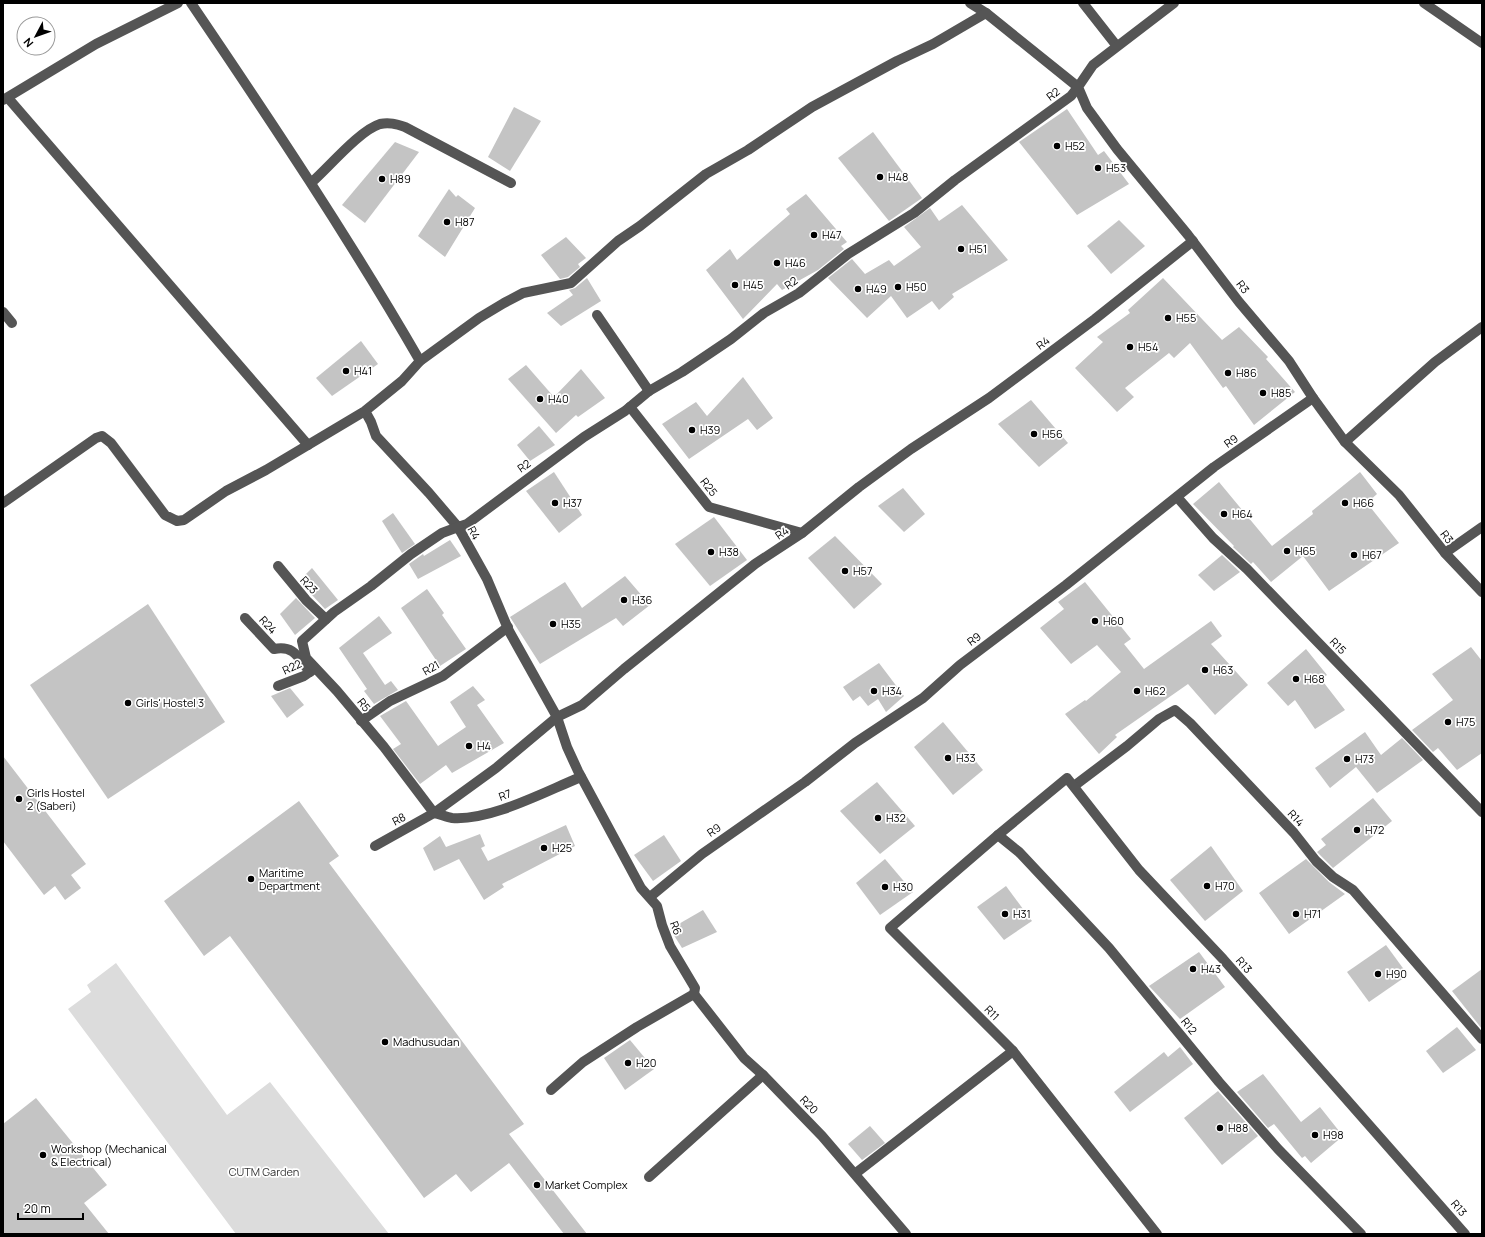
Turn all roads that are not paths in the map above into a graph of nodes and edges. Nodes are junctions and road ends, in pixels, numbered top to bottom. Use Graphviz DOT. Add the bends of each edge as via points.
graph roads {
  1 [pos="178,3"];
  2 [pos="192,3"];
  3 [pos="970,3"];
  4 [pos="1084,3"];
  5 [pos="1174,3"];
  6 [pos="1424,3"];
  7 [pos="986,13"];
  8 [pos="1482,43"];
  9 [pos="1116,46"];
  10 [pos="1078,87"];
  11 [pos="5,99"];
  12 [pos="312,182"];
  13 [pos="510,183"];
  14 [pos="1193,242"];
  15 [pos="3,312"];
  16 [pos="596,315"];
  17 [pos="12,323"];
  18 [pos="1482,327"];
  19 [pos="420,361"];
  20 [pos="649,390"];
  21 [pos="1312,398"];
  22 [pos="630,407"];
  23 [pos="365,411"];
  24 [pos="1345,442"];
  25 [pos="308,445"];
  26 [pos="1177,498"];
  27 [pos="3,503"];
  28 [pos="458,527"];
  29 [pos="1482,528"];
  30 [pos="802,533"];
  31 [pos="1445,554"];
  32 [pos="278,566"];
  33 [pos="1482,592"];
  34 [pos="245,618"];
  35 [pos="326,619"];
  36 [pos="508,627"];
  37 [pos="302,641"];
  38 [pos="291,649"];
  39 [pos="313,670"];
  40 [pos="278,686"];
  41 [pos="557,717"];
  42 [pos="361,721"];
  43 [pos="581,777"];
  44 [pos="1074,786"];
  45 [pos="1482,812"];
  46 [pos="434,813"];
  47 [pos="998,835"];
  48 [pos="375,846"];
  49 [pos="650,897"];
  50 [pos="694,994"];
  51 [pos="1482,1039"];
  52 [pos="1012,1050"];
  53 [pos="763,1074"];
  54 [pos="551,1090"];
  55 [pos="856,1173"];
  56 [pos="649,1177"];
  57 [pos="906,1234"];
  58 [pos="1157,1234"];
  59 [pos="1361,1234"];
  60 [pos="1465,1234"];
  1 -- 11 [label="street" via="96,44"];
  2 -- 12 [label="street"];
  3 -- 7 [label="street, R2"];
  4 -- 9 [label="street"];
  5 -- 9 [label="street"];
  6 -- 8 [label="street"];
  7 -- 10 [label="street, R2"];
  7 -- 19 [label="street" via="933,44 812,107 748,150 706,174 618,241 571,283 523,293 479,318"];
  9 -- 10 [label="street" via="1093,65"];
  10 -- 14 [label="street, R3" via="1087,108 1117,149"];
  10 -- 20 [label="street, R2" via="1071,96 914,213 848,254 799,293 764,313 682,372"];
  11 -- 25 [label="street"];
  12 -- 13 [label="street" via="367,130 381,124 393,123"];
  12 -- 19 [label="street"];
  14 -- 21 [label="street, R3" via="1289,361"];
  14 -- 30 [label="street, R4" via="1095,319 974,408 910,449"];
  15 -- 17 [label="street"];
  16 -- 20 [label="street"];
  18 -- 24 [label="street" via="1435,362"];
  19 -- 23 [label="street" via="402,381"];
  20 -- 22 [label="street, R2"];
  21 -- 24 [label="street, R3"];
  21 -- 26 [label="street, R9" via="1214,468"];
  22 -- 28 [label="street, R2" via="584,437 467,524"];
  22 -- 30 [label="street, R25" via="709,507"];
  23 -- 25 [label="street"];
  23 -- 28 [label="street" via="376,436"];
  24 -- 31 [label="street, R3" via="1399,495"];
  25 -- 27 [label="street" via="226,491 184,520 178,521 165,515 111,443 102,436"];
  26 -- 45 [label="street, R15" via="1213,538 1247,569"];
  26 -- 49 [label="street, R9" via="960,665 923,698 855,743 805,782 702,854"];
  28 -- 35 [label="street" via="442,533 411,554"];
  28 -- 36 [label="street, R4" via="487,579"];
  29 -- 31 [label="street"];
  30 -- 41 [label="street, R4" via="755,564 582,705"];
  31 -- 33 [label="street, R3"];
  32 -- 35 [label="street, R23" via="306,600"];
  34 -- 38 [label="street, R24" via="274,649"];
  35 -- 37 [label="street"];
  36 -- 41 [label="street, R4"];
  36 -- 42 [label="street, R21" via="443,676 390,701"];
  37 -- 38 [label="street"];
  37 -- 39 [label="street, R5" via="306,658"];
  38 -- 39 [label="street"];
  39 -- 40 [label="street, R22"];
  39 -- 42 [label="street, R5"];
  41 -- 43 [label="street, R6" via="566,747"];
  41 -- 46 [label="street" via="496,768"];
  42 -- 46 [label="street, R5"];
  43 -- 46 [label="street, R7" via="538,796 489,813 452,818"];
  43 -- 49 [label="street, R6" via="641,888"];
  44 -- 47 [label="street" via="1067,778"];
  44 -- 51 [label="street, R14" via="1159,719 1175,710 1294,833 1316,861 1333,877 1353,890"];
  44 -- 60 [label="street, R13" via="1139,870 1223,959"];
  46 -- 48 [label="street, R8"];
  47 -- 52 [label="street, R11" via="890,928"];
  47 -- 59 [label="street, R12" via="1019,852 1109,948 1219,1082 1278,1149"];
  49 -- 50 [label="street, R6" via="657,906 670,946 695,988"];
  50 -- 53 [label="street, R20" via="744,1058"];
  50 -- 54 [label="street" via="649,1019 594,1055"];
  52 -- 55 [label="street"];
  52 -- 58 [label="street, R11"];
  53 -- 55 [label="street, R20"];
  53 -- 56 [label="street"];
  55 -- 57 [label="street, R20"];
}
